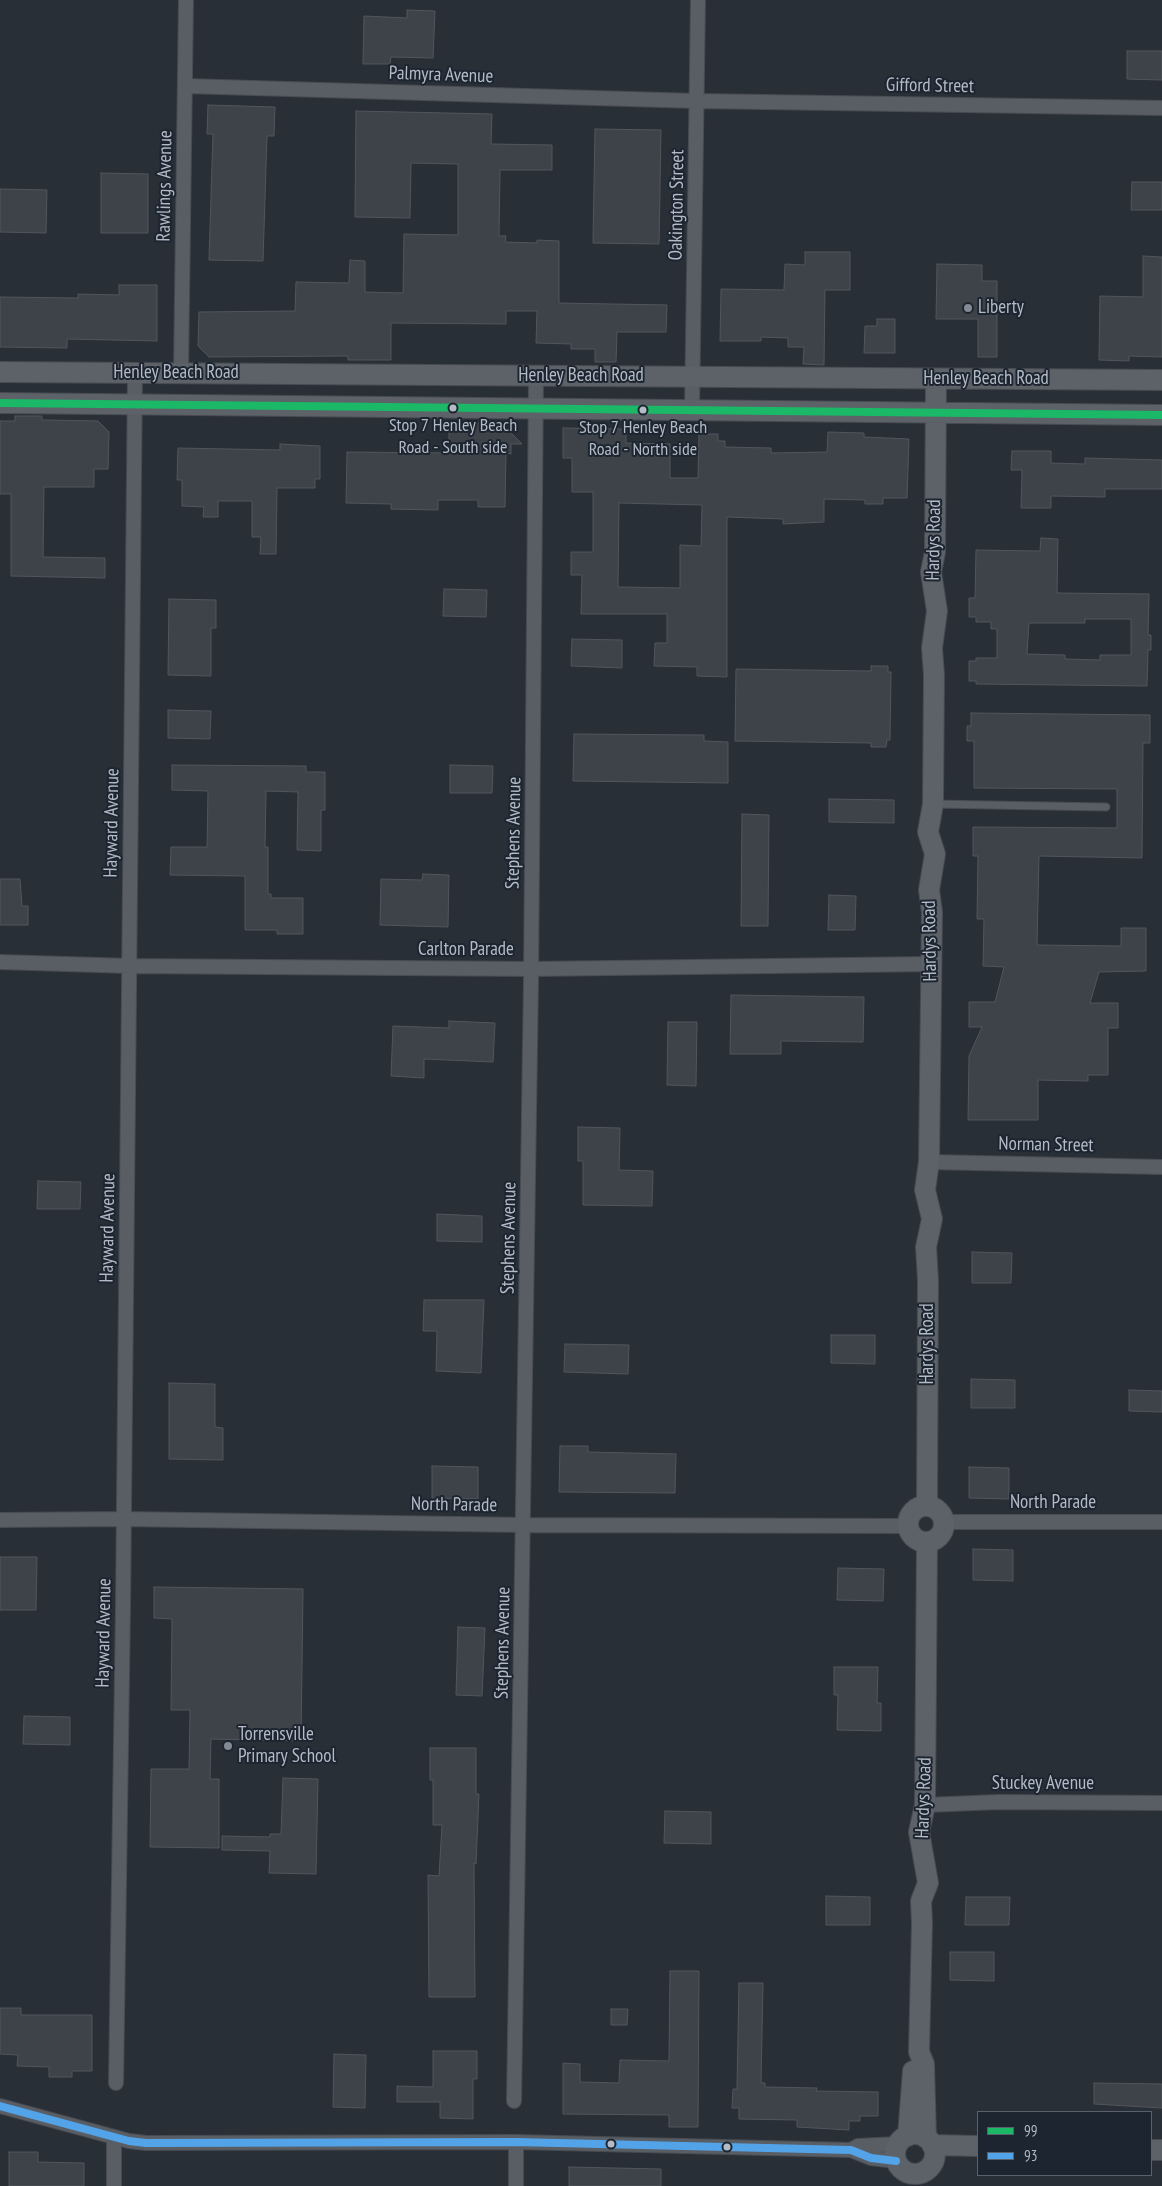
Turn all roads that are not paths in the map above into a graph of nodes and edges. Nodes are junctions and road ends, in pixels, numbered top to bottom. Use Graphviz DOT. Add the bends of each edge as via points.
graph roads {
  1 [pos="186,0"];
  2 [pos="698,0"];
  3 [pos="185,86"];
  4 [pos="697,101"];
  5 [pos="1162,108"];
  6 [pos="0,372"];
  7 [pos="135,373"];
  8 [pos="181,373"];
  9 [pos="536,376"];
  10 [pos="693,377"];
  11 [pos="936,379"];
  12 [pos="1162,380"];
  13 [pos="0,403"];
  14 [pos="135,404"];
  15 [pos="536,408"];
  16 [pos="692,410"];
  17 [pos="936,412"];
  18 [pos="1162,415"];
  19 [pos="933,804"];
  20 [pos="1106,807"];
  21 [pos="0,962"];
  22 [pos="931,964"];
  23 [pos="130,966"];
  24 [pos="531,969"];
  25 [pos="929,1162"];
  26 [pos="1162,1167"];
  27 [pos="926,1506"];
  28 [pos="124,1519"];
  29 [pos="0,1520"];
  30 [pos="944,1522"];
  31 [pos="1162,1522"];
  32 [pos="524,1525"];
  33 [pos="907,1526"];
  34 [pos="927,1543"];
  35 [pos="1162,1803"];
  36 [pos="925,1805"];
  37 [pos="116,2083"];
  38 [pos="514,2101"];
  39 [pos="0,2106"];
  40 [pos="114,2137"];
  41 [pos="516,2142"];
  42 [pos="977,2146"];
  43 [pos="977,2157"];
  44 [pos="914,2160"];
  45 [pos="114,2186"];
  46 [pos="516,2186"];
  1 -- 3 [label="street, Rawlings Avenue"];
  2 -- 4 [label="street, Oakington Street"];
  3 -- 4 [label="street, Palmyra Avenue"];
  3 -- 8 [label="street, Rawlings Avenue"];
  4 -- 5 [label="street, Gifford Street"];
  4 -- 10 [label="street, Oakington Street"];
  6 -- 7 [label="main road, Henley Beach Road"];
  7 -- 8 [label="main road, Henley Beach Road"];
  7 -- 14 [label="street, Hayward Avenue"];
  8 -- 9 [label="main road, Henley Beach Road"];
  9 -- 10 [label="main road, Henley Beach Road"];
  9 -- 15 [label="street, Stephens Avenue"];
  10 -- 11 [label="main road, Henley Beach Road"];
  10 -- 16 [label="street, Oakington Street"];
  11 -- 12 [label="main road, Henley Beach Road"];
  11 -- 17 [label="main road, Hardys Road"];
  13 -- 14 [label="main road, Henley Beach Road"];
  14 -- 15 [label="main road, Henley Beach Road"];
  14 -- 23 [label="street, Hayward Avenue"];
  15 -- 16 [label="main road, Henley Beach Road"];
  15 -- 24 [label="street, Stephens Avenue"];
  16 -- 17 [label="main road, Henley Beach Road"];
  17 -- 18 [label="main road, Henley Beach Road"];
  17 -- 19 [label="main road, Hardys Road" via="935,552 931,572 937,611 932,648"];
  19 -- 20 [label="lane"];
  19 -- 22 [label="main road, Hardys Road" via="928,832 935,854 929,890"];
  21 -- 23 [label="street, Carlton Parade"];
  22 -- 24 [label="street, Carlton Parade"];
  22 -- 25 [label="main road, Hardys Road"];
  23 -- 24 [label="street, Carlton Parade"];
  23 -- 28 [label="street, Hayward Avenue"];
  24 -- 32 [label="street, Stephens Avenue"];
  25 -- 26 [label="street, Norman Street"];
  25 -- 27 [label="main road, Hardys Road" via="925,1190 932,1219 926,1246"];
  27 -- 30 [label="main road" via="935,1508"];
  27 -- 33 [label="main road" via="916,1508 909,1516"];
  28 -- 29 [label="street, North Parade"];
  28 -- 32 [label="street, North Parade"];
  28 -- 37 [label="street, Hayward Avenue"];
  30 -- 31 [label="street, North Parade"];
  30 -- 34 [label="main road" via="943,1532 936,1540"];
  32 -- 33 [label="street, North Parade"];
  32 -- 38 [label="street, Stephens Avenue"];
  33 -- 34 [label="main road" via="910,1535"];
  34 -- 36 [label="main road, Hardys Road"];
  35 -- 36 [label="street, Stuckey Avenue"];
  36 -- 44 [label="main road, Hardys Road" via="919,1832 928,1883 921,1901 919,2052 914,2064"];
  39 -- 40 [label="street"];
  40 -- 41 [label="street" via="146,2143"];
  40 -- 45 [label="street"];
  41 -- 44 [label="street" via="851,2150 871,2158"];
  41 -- 46 [label="street"];
  42 -- 44 [label="main road"];
  43 -- 44 [label="main road"];
}
